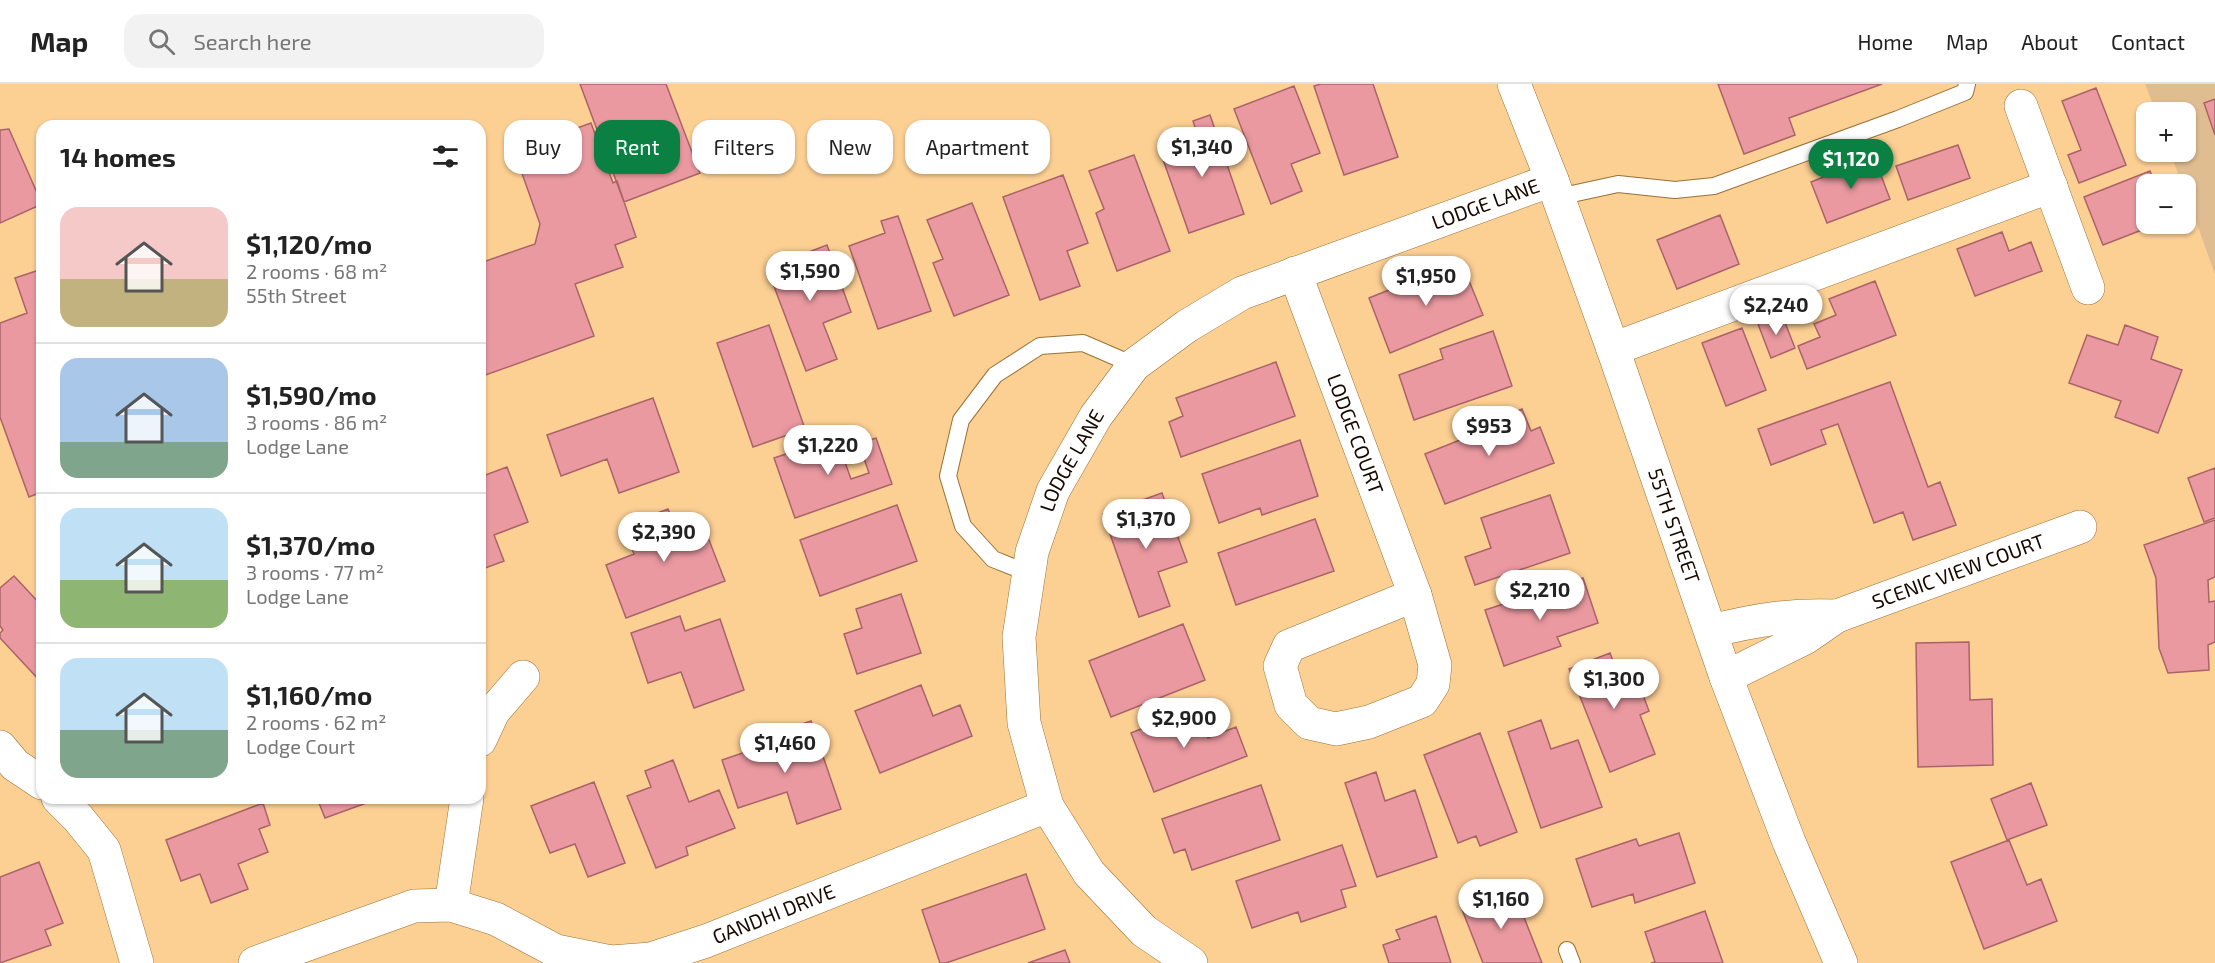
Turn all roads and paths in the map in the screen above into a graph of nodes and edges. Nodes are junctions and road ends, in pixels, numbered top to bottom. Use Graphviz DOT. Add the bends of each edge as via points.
graph roads {
  1 [pos="1514,84"];
  2 [pos="1967,84"];
  3 [pos="2021,106"];
  4 [pos="2051,186"];
  5 [pos="1555,189"];
  6 [pos="1295,273"];
  7 [pos="2088,288"];
  8 [pos="1613,349"];
  9 [pos="1134,365"];
  10 [pos="2080,526"];
  11 [pos="1028,573"];
  12 [pos="1415,596"];
  13 [pos="1837,616"];
  14 [pos="1711,631"];
  15 [pos="523,677"];
  16 [pos="1726,677"];
  17 [pos="486,727"];
  18 [pos="5,762"];
  19 [pos="36,780"];
  20 [pos="64,804"];
  21 [pos="466,804"];
  22 [pos="1047,806"];
  23 [pos="451,905"];
  24 [pos="652,961"];
  25 [pos="137,963"];
  26 [pos="255,963"];
  27 [pos="1191,963"];
  28 [pos="1841,963"];
  1 -- 5 [label="street, 55TH STREET"];
  2 -- 5 [label="lane" via="1965,92 1714,186 1675,190 1618,184"];
  3 -- 4 [label="street"];
  4 -- 7 [label="street"];
  4 -- 8 [label="street"];
  5 -- 6 [label="street, LODGE LANE"];
  5 -- 8 [label="street, 55TH STREET"];
  6 -- 9 [label="street, LODGE LANE" via="1242,293 1187,326"];
  6 -- 12 [label="street, LODGE COURT"];
  8 -- 14 [label="street, 55TH STREET"];
  9 -- 11 [label="street, LODGE LANE" via="1096,417 1053,491"];
  9 -- 11 [label="lane" via="1083,343 1040,346 994,375 961,420 948,476 963,526 993,558"];
  10 -- 13 [label="street, SCENIC VIEW COURT"];
  11 -- 22 [label="street, LODGE LANE" via="1019,637 1024,723"];
  12 -- 12 [label="street, LODGE COURT" via="1435,665 1433,684 1422,701 1369,722 1336,729 1309,723 1291,705 1280,666 1289,646"];
  13 -- 14 [label="street, SCENIC VIEW COURT" via="1776,617"];
  13 -- 16 [label="street, SCENIC VIEW COURT" via="1804,638"];
  14 -- 16 [label="street, 55TH STREET"];
  15 -- 17 [label="street" via="493,712"];
  16 -- 28 [label="street, 55TH STREET" via="1789,842"];
  18 -- 19 [label="street"];
  20 -- 25 [label="street" via="104,850"];
  21 -- 23 [label="street"];
  22 -- 24 [label="street, GANDHI DRIVE"];
  22 -- 27 [label="street, LODGE LANE" via="1089,873 1144,931"];
  23 -- 24 [label="street, GANDHI DRIVE" via="496,919 556,951 611,962"];
  23 -- 26 [label="street, GANDHI DRIVE" via="414,906"];
}
